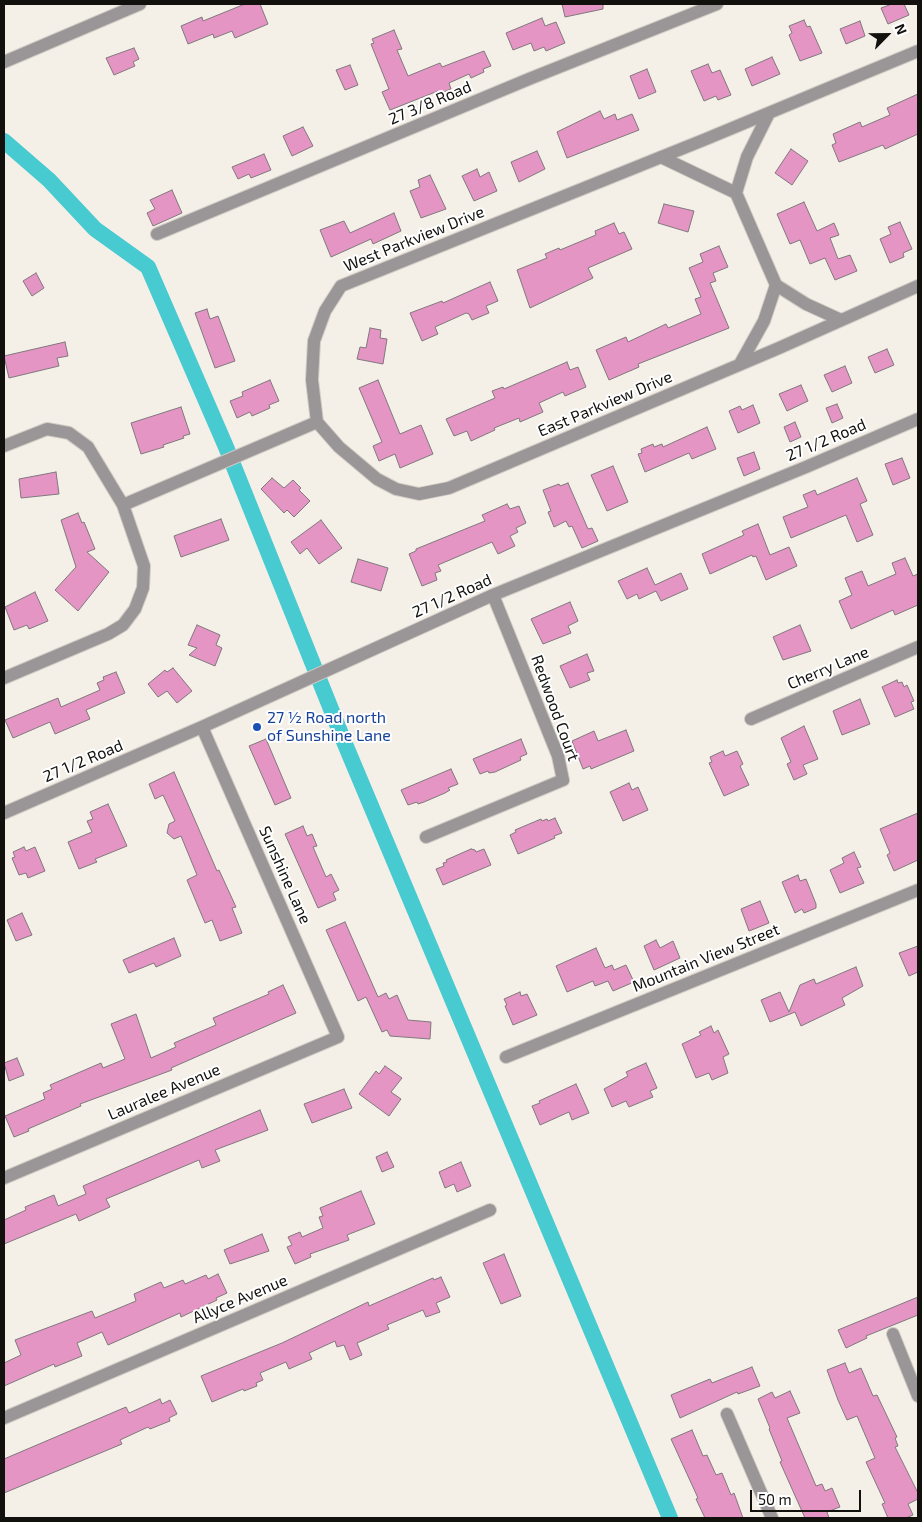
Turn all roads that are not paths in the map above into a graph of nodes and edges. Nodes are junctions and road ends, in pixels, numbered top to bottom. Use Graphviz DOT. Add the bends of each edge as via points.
graph roads {
  1 [pos="140,4"];
  2 [pos="718,4"];
  3 [pos="918,51"];
  4 [pos="4,62"];
  5 [pos="769,112"];
  6 [pos="661,157"];
  7 [pos="736,193"];
  8 [pos="157,234"];
  9 [pos="776,285"];
  10 [pos="918,286"];
  11 [pos="841,320"];
  12 [pos="740,364"];
  13 [pos="918,419"];
  14 [pos="317,422"];
  15 [pos="4,446"];
  16 [pos="123,505"];
  17 [pos="493,595"];
  18 [pos="918,647"];
  19 [pos="4,678"];
  20 [pos="751,719"];
  21 [pos="202,727"];
  22 [pos="4,813"];
  23 [pos="426,837"];
  24 [pos="918,890"];
  25 [pos="338,1037"];
  26 [pos="506,1057"];
  27 [pos="4,1178"];
  28 [pos="490,1210"];
  29 [pos="893,1334"];
  30 [pos="918,1396"];
  31 [pos="727,1414"];
  32 [pos="4,1418"];
  33 [pos="772,1518"];
  1 -- 4 [label="street"];
  2 -- 8 [label="street, 27 3/8 Road"];
  3 -- 5 [label="street, West Parkview Drive"];
  5 -- 6 [label="street, West Parkview Drive"];
  5 -- 7 [label="street" via="747,157"];
  6 -- 7 [label="street"];
  6 -- 14 [label="street, West Parkview Drive" via="341,286 325,311 314,341 312,380"];
  7 -- 9 [label="street"];
  9 -- 11 [label="street" via="806,304"];
  9 -- 12 [label="street" via="764,321"];
  10 -- 11 [label="street, East Parkview Drive"];
  11 -- 12 [label="street, East Parkview Drive"];
  12 -- 14 [label="street, East Parkview Drive" via="449,488 419,494 396,489 377,479 339,447"];
  13 -- 17 [label="street, 27 1/2 Road"];
  14 -- 16 [label="street"];
  15 -- 16 [label="street" via="47,430 69,433 88,448"];
  16 -- 19 [label="street" via="144,566 143,588 136,609 123,625 108,634"];
  17 -- 21 [label="street, 27 1/2 Road"];
  17 -- 23 [label="street, Redwood Court" via="558,756 563,780"];
  18 -- 20 [label="street, Cherry Lane"];
  21 -- 22 [label="street, 27 1/2 Road"];
  21 -- 25 [label="street, Sunshine Lane"];
  24 -- 26 [label="street, Mountain View Street"];
  25 -- 27 [label="street, Lauralee Avenue"];
  28 -- 32 [label="street, Allyce Avenue"];
  29 -- 30 [label="street"];
  31 -- 33 [label="street"];
}
